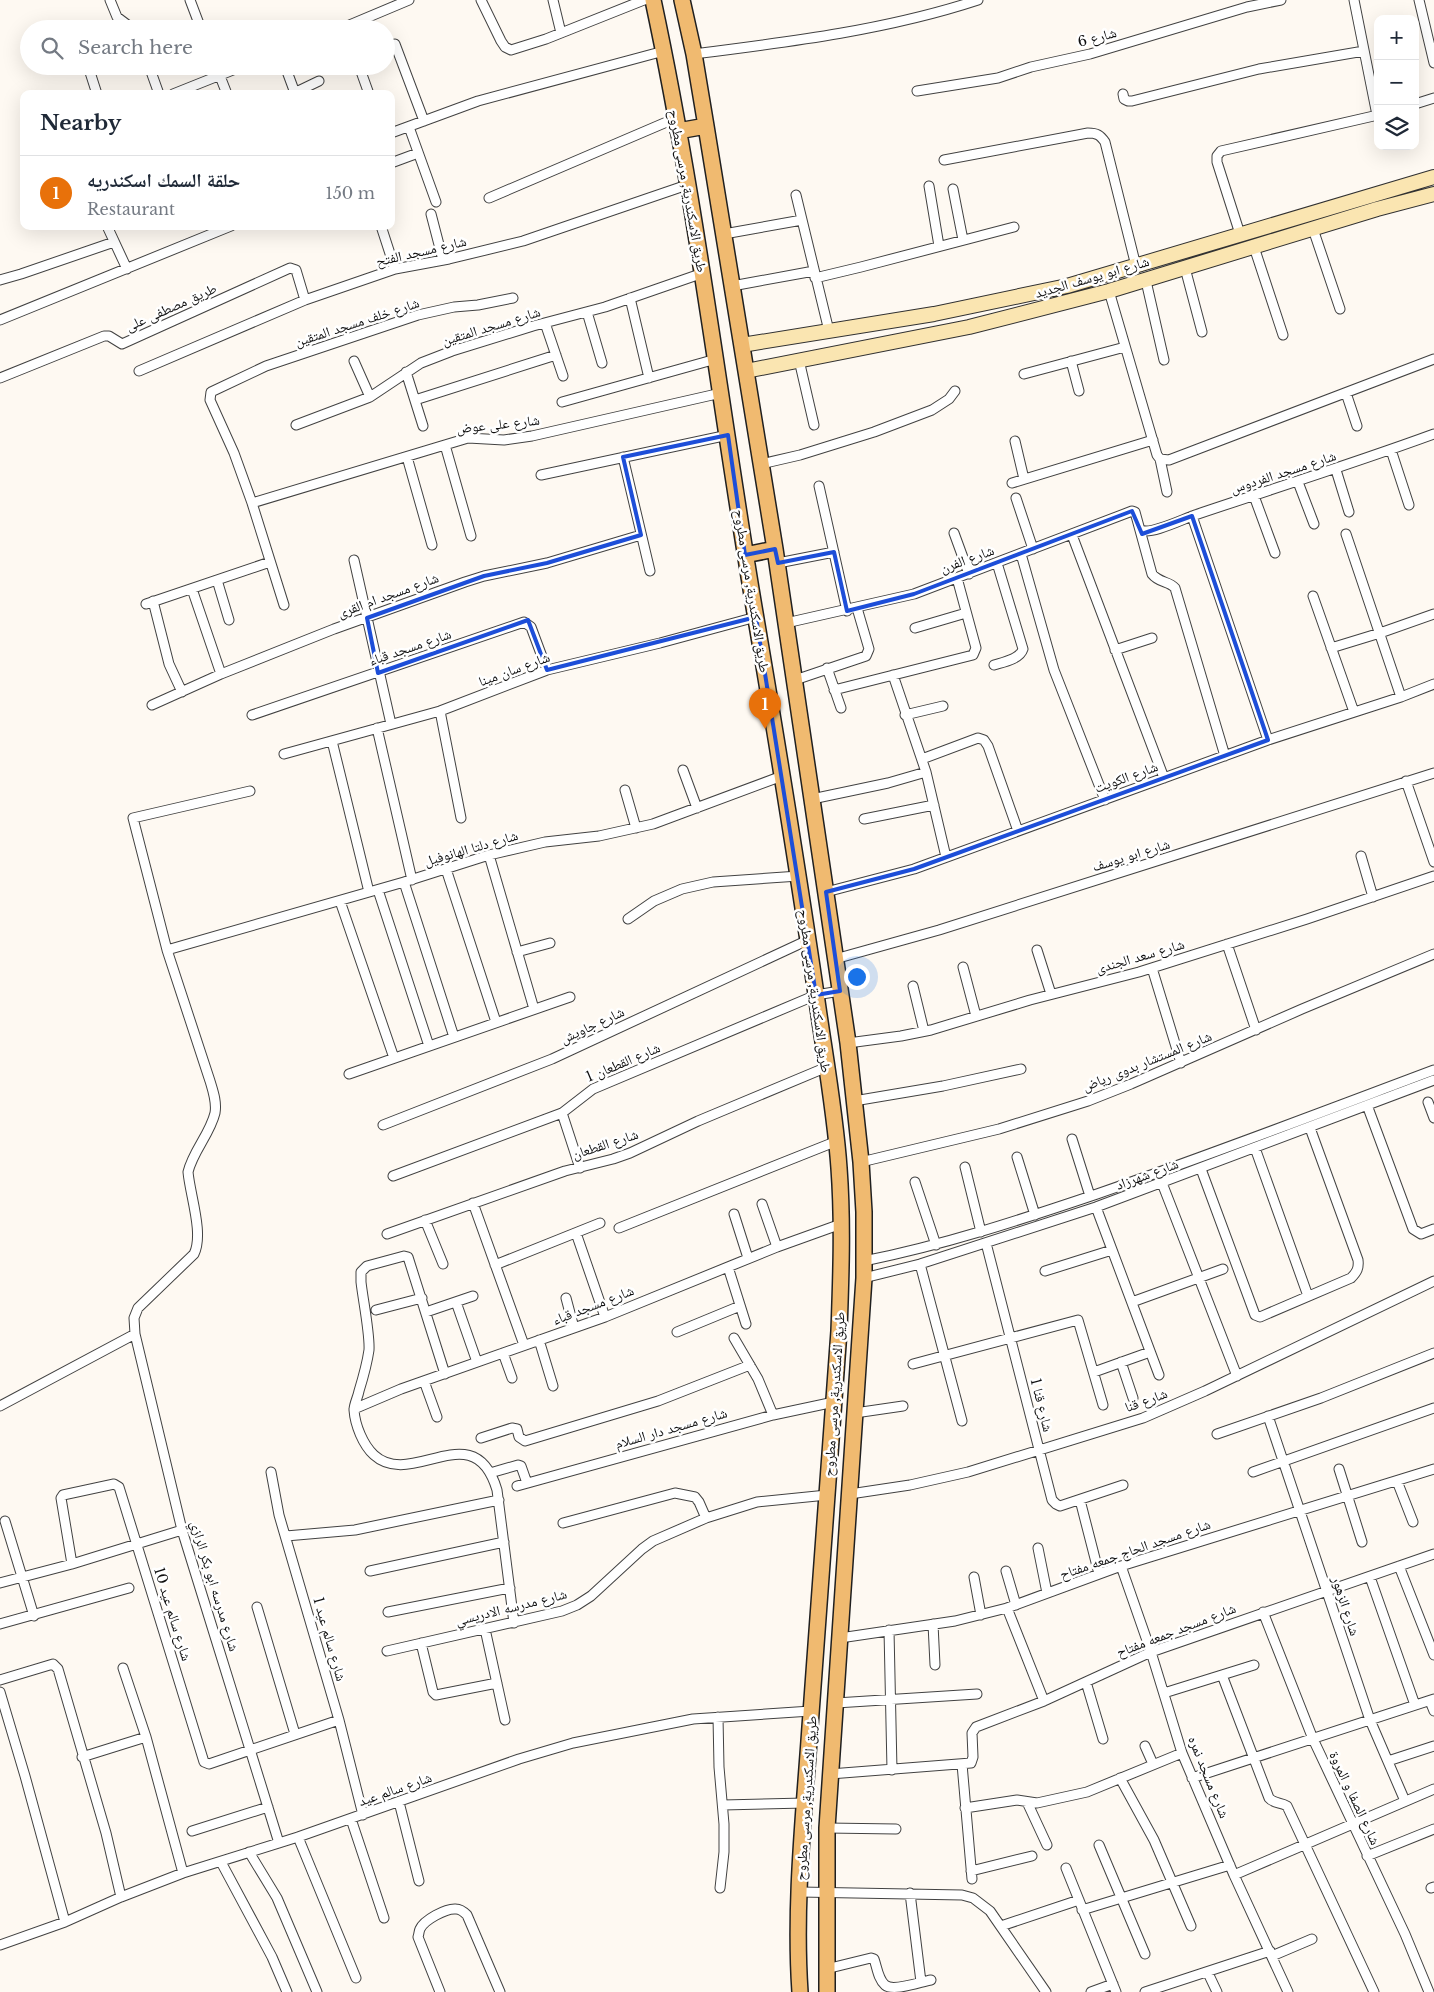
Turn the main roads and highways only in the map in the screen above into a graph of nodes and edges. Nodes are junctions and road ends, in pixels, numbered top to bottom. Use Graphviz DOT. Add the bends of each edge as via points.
graph roads {
  1 [pos="653,0"];
  2 [pos="682,0"];
  3 [pos="677,124"];
  4 [pos="706,126"];
  5 [pos="746,555"];
  6 [pos="776,556"];
  7 [pos="800,1992"];
  8 [pos="827,1992"];
  1 -- 3 [label="main road, طريق الاسكندرية, مرسى مطروح"];
  2 -- 4 [label="main road, طريق الاسكندرية, مرسى مطروح"];
  3 -- 4 [label="main road"];
  3 -- 5 [label="main road, طريق الاسكندرية, مرسى مطروح"];
  4 -- 6 [label="main road, طريق الاسكندرية, مرسى مطروح"];
  5 -- 6 [label="main road"];
  5 -- 7 [label="main road, طريق الاسكندرية, مرسى مطروح" via="827,1067 841,1224 839,1331 800,1892"];
  6 -- 8 [label="main road, طريق الاسكندرية, مرسى مطروح" via="848,1043 861,1162 864,1278 827,1828"];
}
